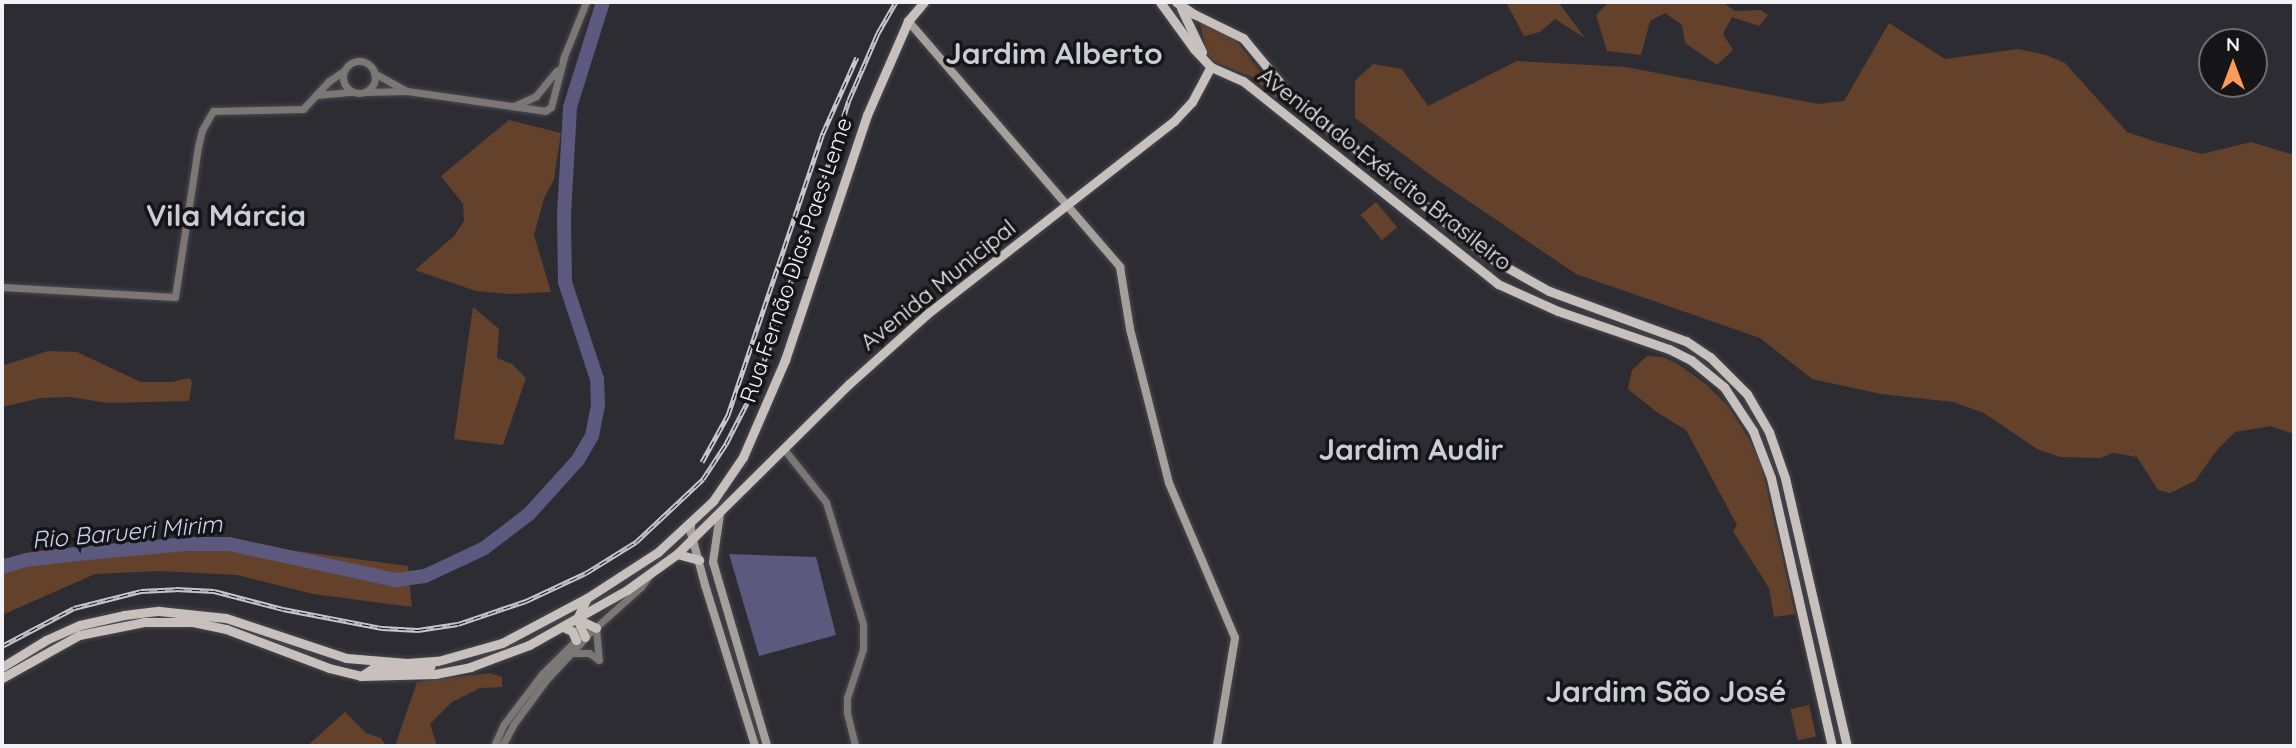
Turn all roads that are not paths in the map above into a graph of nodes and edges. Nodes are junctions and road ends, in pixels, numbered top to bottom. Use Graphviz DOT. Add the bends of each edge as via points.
graph roads {
  1 [pos="586,2"];
  2 [pos="924,2"];
  3 [pos="1160,2"];
  4 [pos="1178,4"];
  5 [pos="908,21"];
  6 [pos="564,57"];
  7 [pos="1211,67"];
  8 [pos="344,71"];
  9 [pos="374,73"];
  10 [pos="407,91"];
  11 [pos="352,92"];
  12 [pos="365,92"];
  13 [pos="316,96"];
  14 [pos="509,108"];
  15 [pos="1069,206"];
  16 [pos="5,286"];
  17 [pos="1686,341"];
  18 [pos="1669,349"];
  19 [pos="783,448"];
  20 [pos="732,499"];
  21 [pos="713,501"];
  22 [pos="720,514"];
  23 [pos="691,523"];
  24 [pos="693,540"];
  25 [pos="677,554"];
  26 [pos="699,560"];
  27 [pos="650,574"];
  28 [pos="587,598"];
  29 [pos="577,619"];
  30 [pos="563,627"];
  31 [pos="596,628"];
  32 [pos="581,639"];
  33 [pos="502,643"];
  34 [pos="573,653"];
  35 [pos="507,655"];
  36 [pos="438,661"];
  37 [pos="2,667"];
  38 [pos="361,676"];
  39 [pos="2,678"];
  40 [pos="494,746"];
  41 [pos="502,746"];
  42 [pos="755,746"];
  43 [pos="766,746"];
  44 [pos="855,746"];
  45 [pos="1217,746"];
  46 [pos="1832,746"];
  47 [pos="1847,746"];
  1 -- 6 [label="street"];
  2 -- 5 [label="main road, Rua Fernão Dias Paes Leme"];
  3 -- 7 [label="main road, Avenida do Exército Brasileiro"];
  4 -- 7 [label="main road"];
  4 -- 17 [label="main road, Avenida do Exército Brasileiro" via="1242,37 1302,105 1485,255 1549,291"];
  5 -- 15 [label="main road"];
  5 -- 21 [label="main road, Rua Fernão Dias Paes Leme" via="867,115 768,403 743,457"];
  6 -- 14 [label="street" via="536,96"];
  6 -- 14 [label="street" via="551,107 534,112"];
  7 -- 15 [label="main road, Avenida Municipal" via="1192,102 1174,121"];
  7 -- 18 [label="main road, Avenida do Exército Brasileiro" via="1252,88 1498,284 1558,311"];
  8 -- 9 [label="street" via="354,61 366,64"];
  8 -- 11 [label="street" via="343,80"];
  8 -- 13 [label="street"];
  9 -- 10 [label="street"];
  9 -- 12 [label="street" via="374,82"];
  10 -- 12 [label="street"];
  10 -- 14 [label="street"];
  11 -- 12 [label="street"];
  11 -- 13 [label="street"];
  13 -- 16 [label="street" via="303,108 213,111 198,147 175,297"];
  15 -- 19 [label="main road, Avenida Municipal" via="928,314"];
  15 -- 45 [label="main road" via="1120,267 1130,329 1169,483 1231,622 1235,638"];
  17 -- 18 [label="main road"];
  17 -- 47 [label="main road, Avenida do Exército Brasileiro" via="1710,357 1747,394 1778,453"];
  18 -- 46 [label="main road, Avenida do Exército Brasileiro" via="1724,387 1758,443 1771,478"];
  19 -- 20 [label="main road, Avenida Municipal"];
  19 -- 44 [label="street" via="826,502 863,624 863,649 847,698"];
  20 -- 21 [label="main road"];
  20 -- 22 [label="main road, Avenida Municipal"];
  21 -- 23 [label="main road, Rua Fernão Dias Paes Leme"];
  22 -- 24 [label="main road, Avenida Municipal"];
  22 -- 43 [label="main road" via="713,562"];
  23 -- 24 [label="main road"];
  23 -- 28 [label="main road, Rua Fernão Dias Paes Leme" via="658,552"];
  24 -- 25 [label="main road, Avenida Municipal"];
  24 -- 26 [label="main road"];
  25 -- 26 [label="main road"];
  25 -- 27 [label="main road, Avenida Municipal"];
  26 -- 42 [label="main road"];
  27 -- 29 [label="main road, Avenida Municipal"];
  27 -- 31 [label="street"];
  28 -- 29 [label="main road"];
  28 -- 33 [label="main road, Rua Fernão Dias Paes Leme"];
  29 -- 30 [label="main road, Avenida Municipal"];
  29 -- 31 [label="main road"];
  29 -- 32 [label="main road"];
  30 -- 32 [label="main road"];
  30 -- 35 [label="main road, Avenida Municipal"];
  31 -- 32 [label="street"];
  31 -- 34 [label="street" via="599,660 589,653"];
  32 -- 34 [label="street"];
  32 -- 40 [label="street" via="542,674"];
  33 -- 35 [label="main road"];
  33 -- 36 [label="main road, Rua Fernão Dias Paes Leme"];
  34 -- 41 [label="street" via="546,680"];
  35 -- 38 [label="main road, Avenida Municipal" via="435,674"];
  36 -- 37 [label="main road" via="346,658 226,618 159,611 80,625"];
  36 -- 38 [label="main road" via="426,668 372,669"];
  38 -- 39 [label="main road" via="226,629 144,622 79,635"];
}
